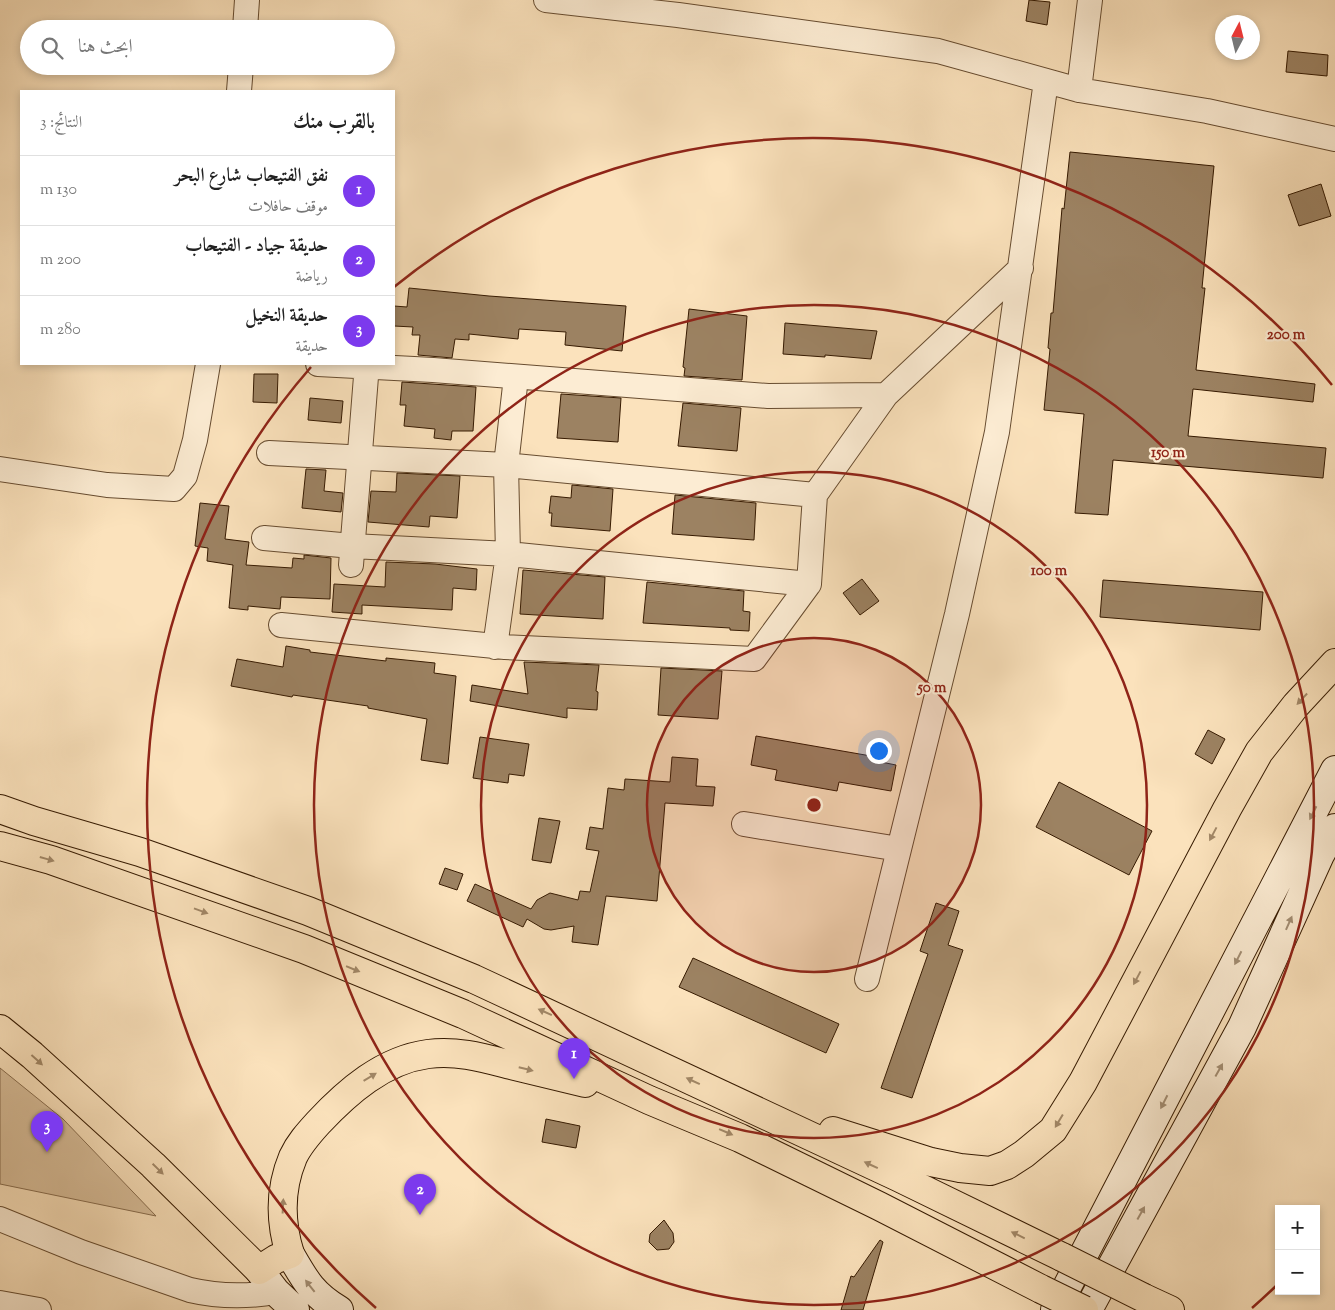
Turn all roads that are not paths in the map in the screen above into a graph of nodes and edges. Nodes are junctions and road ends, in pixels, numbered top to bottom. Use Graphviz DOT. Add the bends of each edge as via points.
graph roads {
  1 [pos="247,0"];
  2 [pos="546,0"];
  3 [pos="1090,0"];
  4 [pos="246,20"];
  5 [pos="240,75"];
  6 [pos="1046,81"];
  7 [pos="239,90"];
  8 [pos="1080,90"];
  9 [pos="1335,139"];
  10 [pos="1021,268"];
  11 [pos="208,365"];
  12 [pos="367,365"];
  13 [pos="516,377"];
  14 [pos="886,395"];
  15 [pos="269,453"];
  16 [pos="359,456"];
  17 [pos="506,465"];
  18 [pos="0,469"];
  19 [pos="815,496"];
  20 [pos="264,538"];
  21 [pos="508,554"];
  22 [pos="351,556"];
  23 [pos="809,584"];
  24 [pos="281,625"];
  25 [pos="495,647"];
  26 [pos="1335,663"];
  27 [pos="1335,770"];
  28 [pos="0,809"];
  29 [pos="744,824"];
  30 [pos="1335,828"];
  31 [pos="0,846"];
  32 [pos="899,849"];
  33 [pos="867,978"];
  34 [pos="0,1029"];
  35 [pos="726,1096"];
  36 [pos="649,1100"];
  37 [pos="0,1219"];
  38 [pos="290,1254"];
  39 [pos="259,1270"];
  40 [pos="1048,1299"];
  41 [pos="286,1301"];
  42 [pos="0,1303"];
  43 [pos="39,1310"];
  44 [pos="339,1310"];
  45 [pos="1084,1310"];
  46 [pos="1088,1310"];
  47 [pos="1170,1310"];
  1 -- 4 [label="street"];
  2 -- 6 [label="street" via="938,51"];
  3 -- 8 [label="street"];
  5 -- 7 [label="street"];
  6 -- 8 [label="street"];
  6 -- 10 [label="street"];
  8 -- 9 [label="street" via="1207,111"];
  10 -- 14 [label="street"];
  10 -- 32 [label="street" via="997,432 957,614"];
  11 -- 18 [label="street" via="195,440 185,476 174,488 107,485"];
  12 -- 13 [label="street"];
  12 -- 16 [label="street"];
  13 -- 14 [label="street" via="768,396"];
  13 -- 17 [label="street"];
  14 -- 19 [label="street"];
  15 -- 16 [label="street"];
  16 -- 17 [label="street"];
  16 -- 22 [label="street"];
  17 -- 19 [label="street"];
  17 -- 21 [label="street"];
  19 -- 23 [label="street"];
  20 -- 22 [label="street"];
  21 -- 22 [label="street"];
  21 -- 23 [label="street"];
  21 -- 25 [label="street"];
  23 -- 25 [label="street" via="754,659"];
  24 -- 25 [label="street"];
  26 -- 35 [label="highway, one-way" via="1259,752 1083,1082 1053,1130 1024,1154 1007,1165 990,1170 960,1168 930,1162"];
  27 -- 40 [label="main road, one-way" via="1084,1258"];
  35 -- 28 [label="highway, one-way" via="474,979 308,911 140,852"];
  29 -- 32 [label="street"];
  46 -- 30 [label="main road, one-way" via="1242,1028"];
  31 -- 36 [label="highway, one-way" via="60,863 304,949 464,1014"];
  32 -- 33 [label="street"];
  34 -- 39 [label="highway, one-way" via="154,1165"];
  47 -- 35 [label="highway, one-way, bridge"];
  38 -- 36 [label="highway, one-way" via="281,1208 293,1157 302,1140 345,1096 386,1068 428,1054 458,1052"];
  36 -- 40 [label="highway, one-way" via="740,1138"];
  37 -- 41 [label="street" via="81,1252 190,1290 208,1295"];
  38 -- 39 [label="highway"];
  44 -- 38 [label="main road, one-way" via="318,1296"];
  39 -- 41 [label="main road"];
  40 -- 45 [label="highway, bridge"];
  42 -- 43 [label="street"];
}
